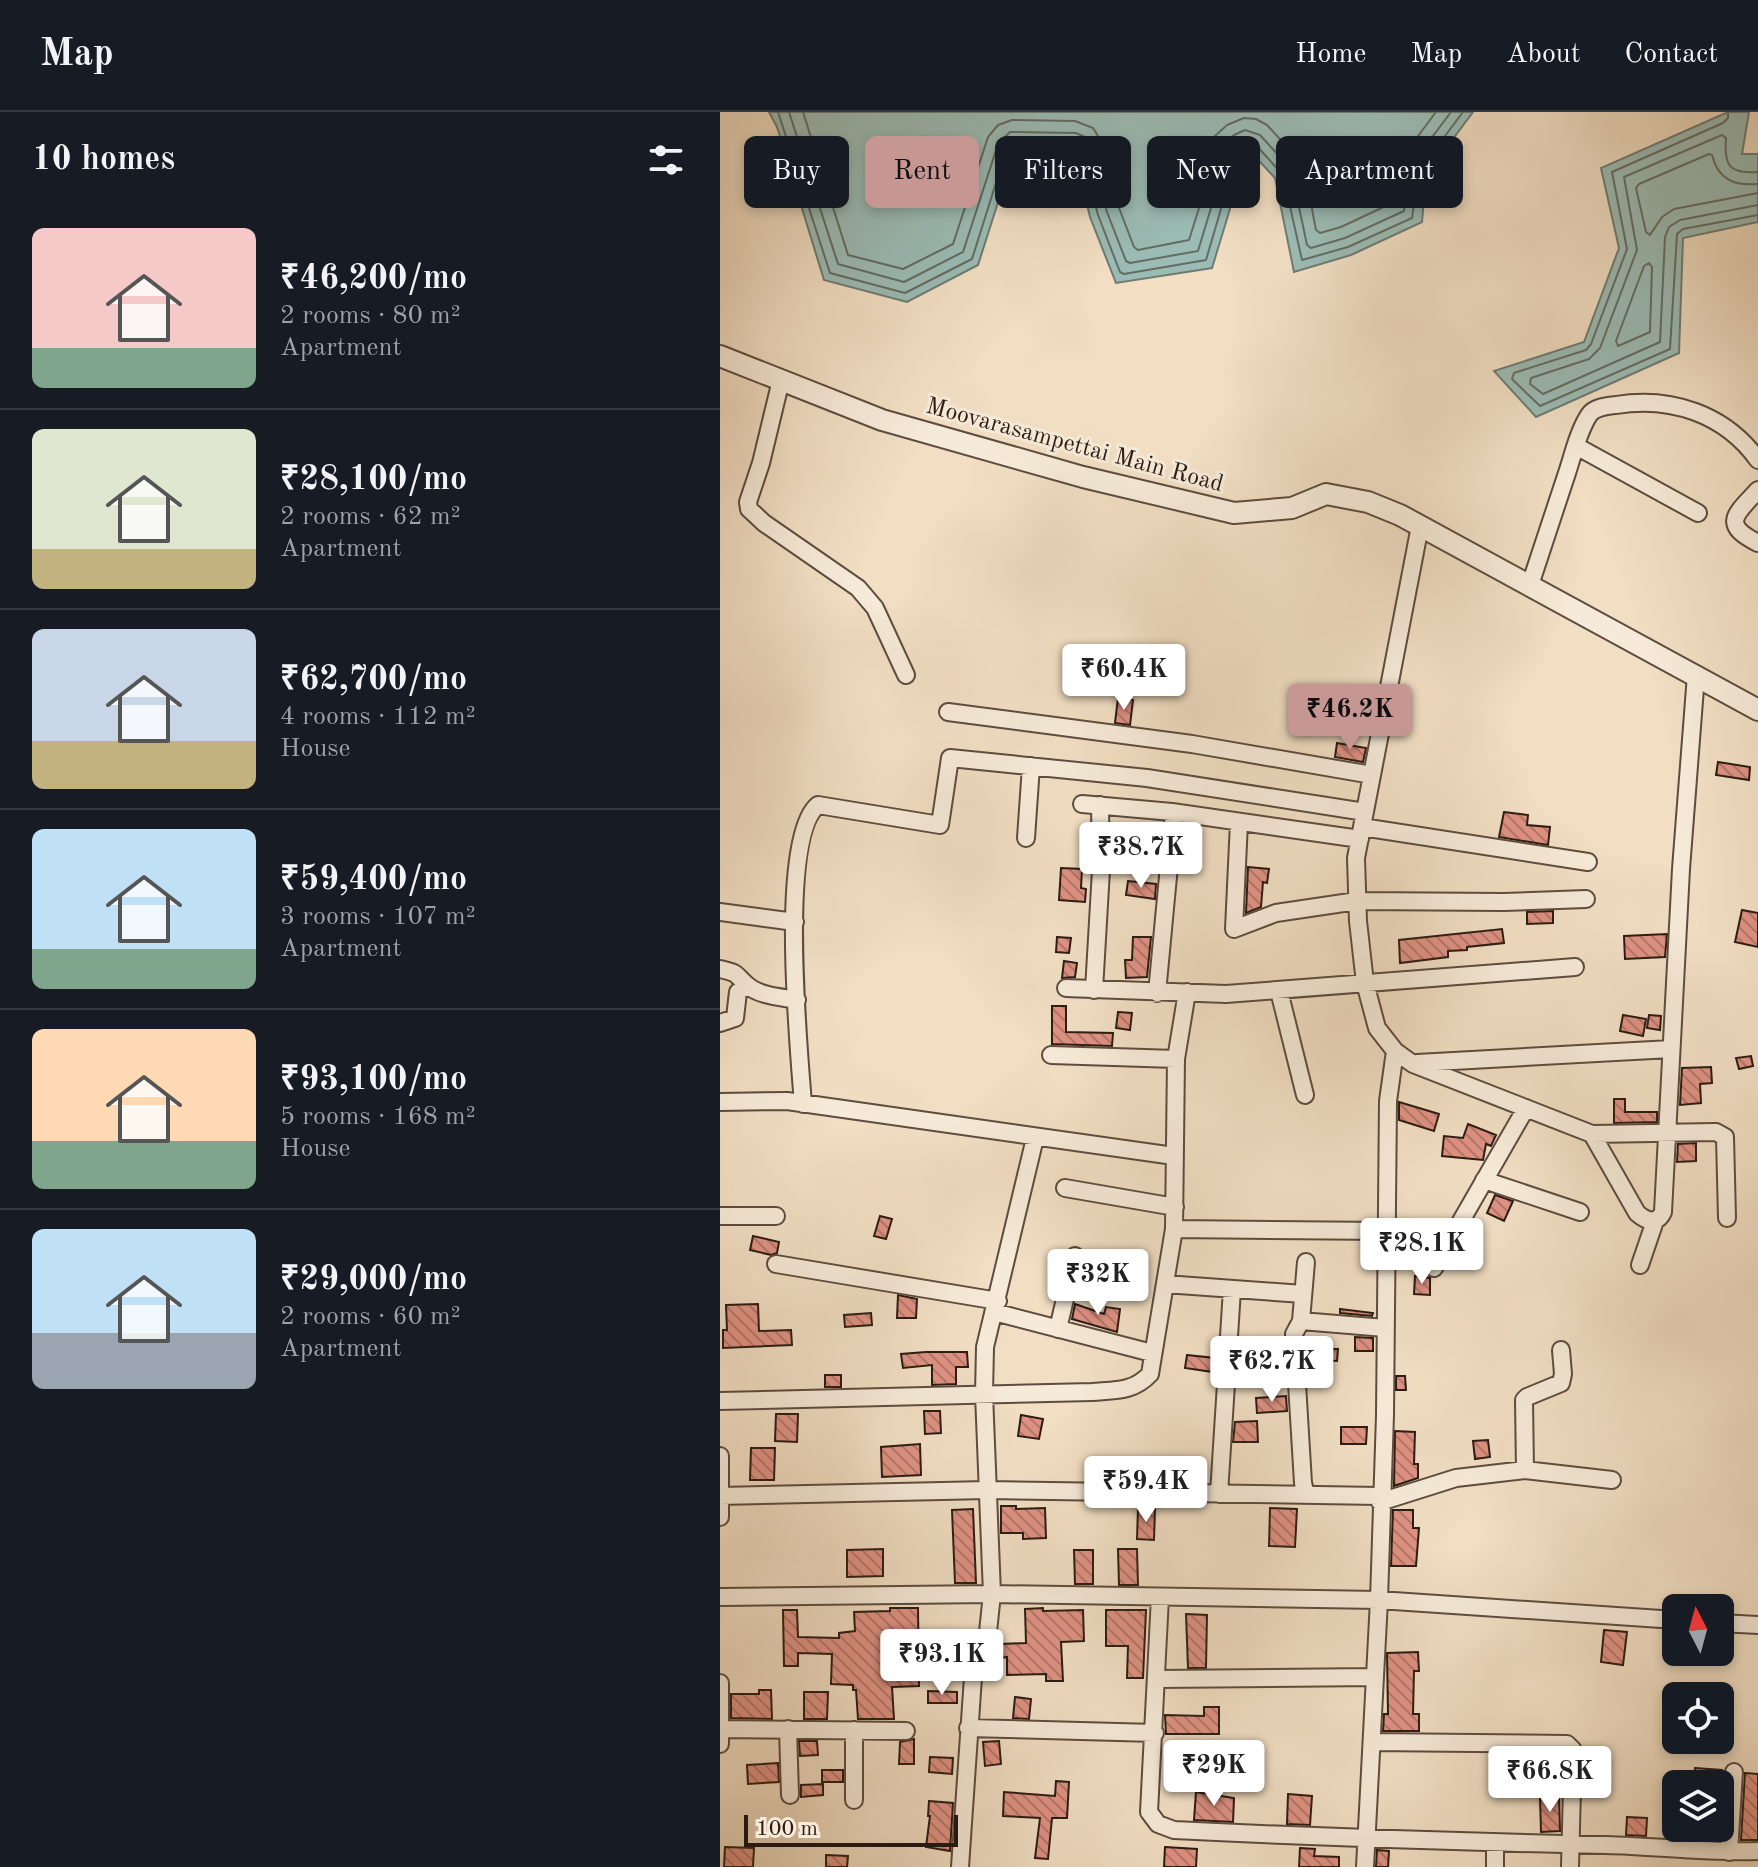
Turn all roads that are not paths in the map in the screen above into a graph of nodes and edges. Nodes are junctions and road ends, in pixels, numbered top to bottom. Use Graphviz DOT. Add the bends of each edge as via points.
graph roads {
  1 [pos="720,356"];
  2 [pos="781,380"];
  3 [pos="1576,446"];
  4 [pos="1758,460"];
  5 [pos="1758,490"];
  6 [pos="1698,513"];
  7 [pos="1420,526"];
  8 [pos="1758,543"];
  9 [pos="1530,585"];
  10 [pos="906,675"];
  11 [pos="1696,675"];
  12 [pos="1758,710"];
  13 [pos="948,712"];
  14 [pos="1031,766"];
  15 [pos="1372,775"];
  16 [pos="1082,804"];
  17 [pos="1100,805"];
  18 [pos="1174,813"];
  19 [pos="1239,822"];
  20 [pos="1362,826"];
  21 [pos="1026,838"];
  22 [pos="1588,862"];
  23 [pos="1586,899"];
  24 [pos="1357,901"];
  25 [pos="720,912"];
  26 [pos="795,922"];
  27 [pos="1575,967"];
  28 [pos="720,969"];
  29 [pos="1365,983"];
  30 [pos="747,985"];
  31 [pos="1066,988"];
  32 [pos="1094,990"];
  33 [pos="1279,991"];
  34 [pos="1187,992"];
  35 [pos="1157,993"];
  36 [pos="797,1000"];
  37 [pos="720,1023"];
  38 [pos="1671,1049"];
  39 [pos="1395,1051"];
  40 [pos="1051,1055"];
  41 [pos="1176,1059"];
  42 [pos="1413,1064"];
  43 [pos="1305,1095"];
  44 [pos="720,1102"];
  45 [pos="803,1104"];
  46 [pos="1526,1108"];
  47 [pos="1592,1134"];
  48 [pos="1666,1134"];
  49 [pos="1035,1138"];
  50 [pos="1174,1156"];
  51 [pos="1484,1180"];
  52 [pos="1065,1188"];
  53 [pos="1175,1207"];
  54 [pos="1580,1212"];
  55 [pos="720,1216"];
  56 [pos="776,1216"];
  57 [pos="1727,1218"];
  58 [pos="1655,1221"];
  59 [pos="1174,1229"];
  60 [pos="1387,1231"];
  61 [pos="1075,1256"];
  62 [pos="1306,1262"];
  63 [pos="776,1264"];
  64 [pos="1640,1265"];
  65 [pos="1434,1268"];
  66 [pos="1165,1284"];
  67 [pos="1232,1289"];
  68 [pos="1303,1294"];
  69 [pos="996,1307"];
  70 [pos="1301,1321"];
  71 [pos="1385,1328"];
  72 [pos="1058,1329"];
  73 [pos="1561,1350"];
  74 [pos="1152,1353"];
  75 [pos="984,1394"];
  76 [pos="720,1401"];
  77 [pos="720,1456"];
  78 [pos="1525,1470"];
  79 [pos="1612,1480"];
  80 [pos="987,1490"];
  81 [pos="1219,1494"];
  82 [pos="1306,1495"];
  83 [pos="720,1496"];
  84 [pos="1380,1499"];
  85 [pos="720,1517"];
  86 [pos="992,1594"];
  87 [pos="720,1597"];
  88 [pos="1160,1597"];
  89 [pos="1379,1600"];
  90 [pos="1662,1619"];
  91 [pos="1734,1624"];
  92 [pos="1758,1625"];
  93 [pos="1375,1677"];
  94 [pos="1157,1679"];
  95 [pos="720,1683"];
  96 [pos="968,1728"];
  97 [pos="788,1729"];
  98 [pos="854,1730"];
  99 [pos="906,1731"];
  100 [pos="1155,1733"];
  101 [pos="721,1736"];
  102 [pos="1372,1742"];
  103 [pos="790,1795"];
  104 [pos="854,1800"];
  105 [pos="1367,1839"];
  106 [pos="1495,1842"];
  107 [pos="1730,1842"];
  108 [pos="1571,1844"];
  109 [pos="1758,1851"];
  110 [pos="1729,1852"];
  111 [pos="960,1867"];
  112 [pos="1365,1867"];
  113 [pos="1495,1867"];
  114 [pos="1570,1867"];
  1 -- 2 [label="street, Moovarasampettai Main Road"];
  2 -- 7 [label="street, Moovarasampettai Main Road" via="882,420 1234,513 1292,508 1326,494 1368,502"];
  2 -- 10 [label="street" via="749,509 858,588 875,608"];
  3 -- 4 [label="street" via="1589,413 1652,401 1711,420"];
  3 -- 6 [label="street"];
  3 -- 9 [label="street"];
  5 -- 8 [label="street" via="1739,510 1736,526 1739,534"];
  7 -- 9 [label="street, Moovarasampettai Main Road"];
  7 -- 15 [label="street"];
  9 -- 11 [label="street, Moovarasampettai Main Road"];
  11 -- 12 [label="street, Moovarasampettai Main Road"];
  11 -- 38 [label="street"];
  13 -- 15 [label="street" via="1192,744"];
  14 -- 20 [label="street" via="1147,778"];
  14 -- 21 [label="street"];
  14 -- 26 [label="street" via="950,758 940,825 818,805 804,824"];
  15 -- 20 [label="street"];
  16 -- 17 [label="street"];
  17 -- 18 [label="street"];
  17 -- 32 [label="street"];
  18 -- 19 [label="street"];
  18 -- 35 [label="street"];
  19 -- 20 [label="street"];
  19 -- 24 [label="street" via="1234,929 1276,913"];
  20 -- 22 [label="street"];
  20 -- 24 [label="street"];
  23 -- 24 [label="street"];
  24 -- 29 [label="street"];
  25 -- 26 [label="street"];
  26 -- 36 [label="street"];
  27 -- 29 [label="street"];
  28 -- 30 [label="street" via="738,973"];
  29 -- 33 [label="street"];
  29 -- 39 [label="street" via="1377,1028"];
  30 -- 36 [label="street"];
  30 -- 37 [label="street" via="738,992 735,1018"];
  31 -- 32 [label="street"];
  32 -- 35 [label="street"];
  33 -- 34 [label="street"];
  33 -- 43 [label="street"];
  34 -- 35 [label="street"];
  34 -- 41 [label="street"];
  36 -- 45 [label="street"];
  38 -- 42 [label="street"];
  38 -- 48 [label="street"];
  39 -- 42 [label="street"];
  39 -- 60 [label="street" via="1388,1101"];
  40 -- 41 [label="street"];
  41 -- 50 [label="street"];
  42 -- 46 [label="street"];
  44 -- 45 [label="street"];
  45 -- 49 [label="street"];
  46 -- 47 [label="street"];
  46 -- 51 [label="street"];
  47 -- 48 [label="street"];
  47 -- 58 [label="street" via="1637,1213"];
  48 -- 57 [label="street" via="1716,1132 1725,1137"];
  48 -- 58 [label="street" via="1663,1212"];
  49 -- 50 [label="street"];
  49 -- 69 [label="street"];
  50 -- 53 [label="street"];
  51 -- 54 [label="street"];
  51 -- 65 [label="street"];
  52 -- 53 [label="street"];
  53 -- 59 [label="street"];
  55 -- 56 [label="street"];
  58 -- 64 [label="street"];
  59 -- 60 [label="street"];
  59 -- 66 [label="street"];
  60 -- 71 [label="street"];
  61 -- 72 [label="street"];
  62 -- 68 [label="street"];
  63 -- 69 [label="street"];
  66 -- 67 [label="street"];
  66 -- 74 [label="street"];
  67 -- 68 [label="street"];
  67 -- 81 [label="street"];
  68 -- 70 [label="street"];
  69 -- 72 [label="street"];
  69 -- 75 [label="street" via="985,1347"];
  70 -- 71 [label="street"];
  70 -- 82 [label="street" via="1294,1334"];
  71 -- 84 [label="street"];
  72 -- 74 [label="street"];
  73 -- 78 [label="street" via="1561,1383 1524,1400"];
  74 -- 75 [label="street" via="1150,1374 1129,1389"];
  75 -- 76 [label="street"];
  75 -- 80 [label="street"];
  77 -- 83 [label="street"];
  78 -- 79 [label="street"];
  78 -- 84 [label="street" via="1456,1478"];
  80 -- 81 [label="street"];
  80 -- 83 [label="street"];
  80 -- 86 [label="street"];
  81 -- 82 [label="street"];
  82 -- 84 [label="street"];
  83 -- 85 [label="street"];
  84 -- 89 [label="street"];
  86 -- 87 [label="street"];
  86 -- 88 [label="street"];
  86 -- 96 [label="street" via="985,1660 973,1677"];
  88 -- 89 [label="street"];
  88 -- 94 [label="street"];
  89 -- 90 [label="street"];
  89 -- 93 [label="street"];
  91 -- 92 [label="street"];
  93 -- 94 [label="street"];
  93 -- 102 [label="street"];
  94 -- 100 [label="street"];
  95 -- 101 [label="street"];
  96 -- 100 [label="street"];
  96 -- 111 [label="street"];
  97 -- 98 [label="street"];
  97 -- 101 [label="street"];
  97 -- 103 [label="street"];
  98 -- 99 [label="street"];
  98 -- 104 [label="street"];
  100 -- 105 [label="street" via="1149,1812 1158,1824 1174,1830"];
  102 -- 105 [label="street"];
  102 -- 108 [label="street" via="1567,1744 1573,1750"];
  105 -- 106 [label="street"];
  105 -- 112 [label="street"];
  106 -- 108 [label="street"];
  106 -- 113 [label="street"];
  107 -- 110 [label="street"];
  108 -- 110 [label="street"];
  108 -- 114 [label="street"];
  109 -- 110 [label="street"];
}
